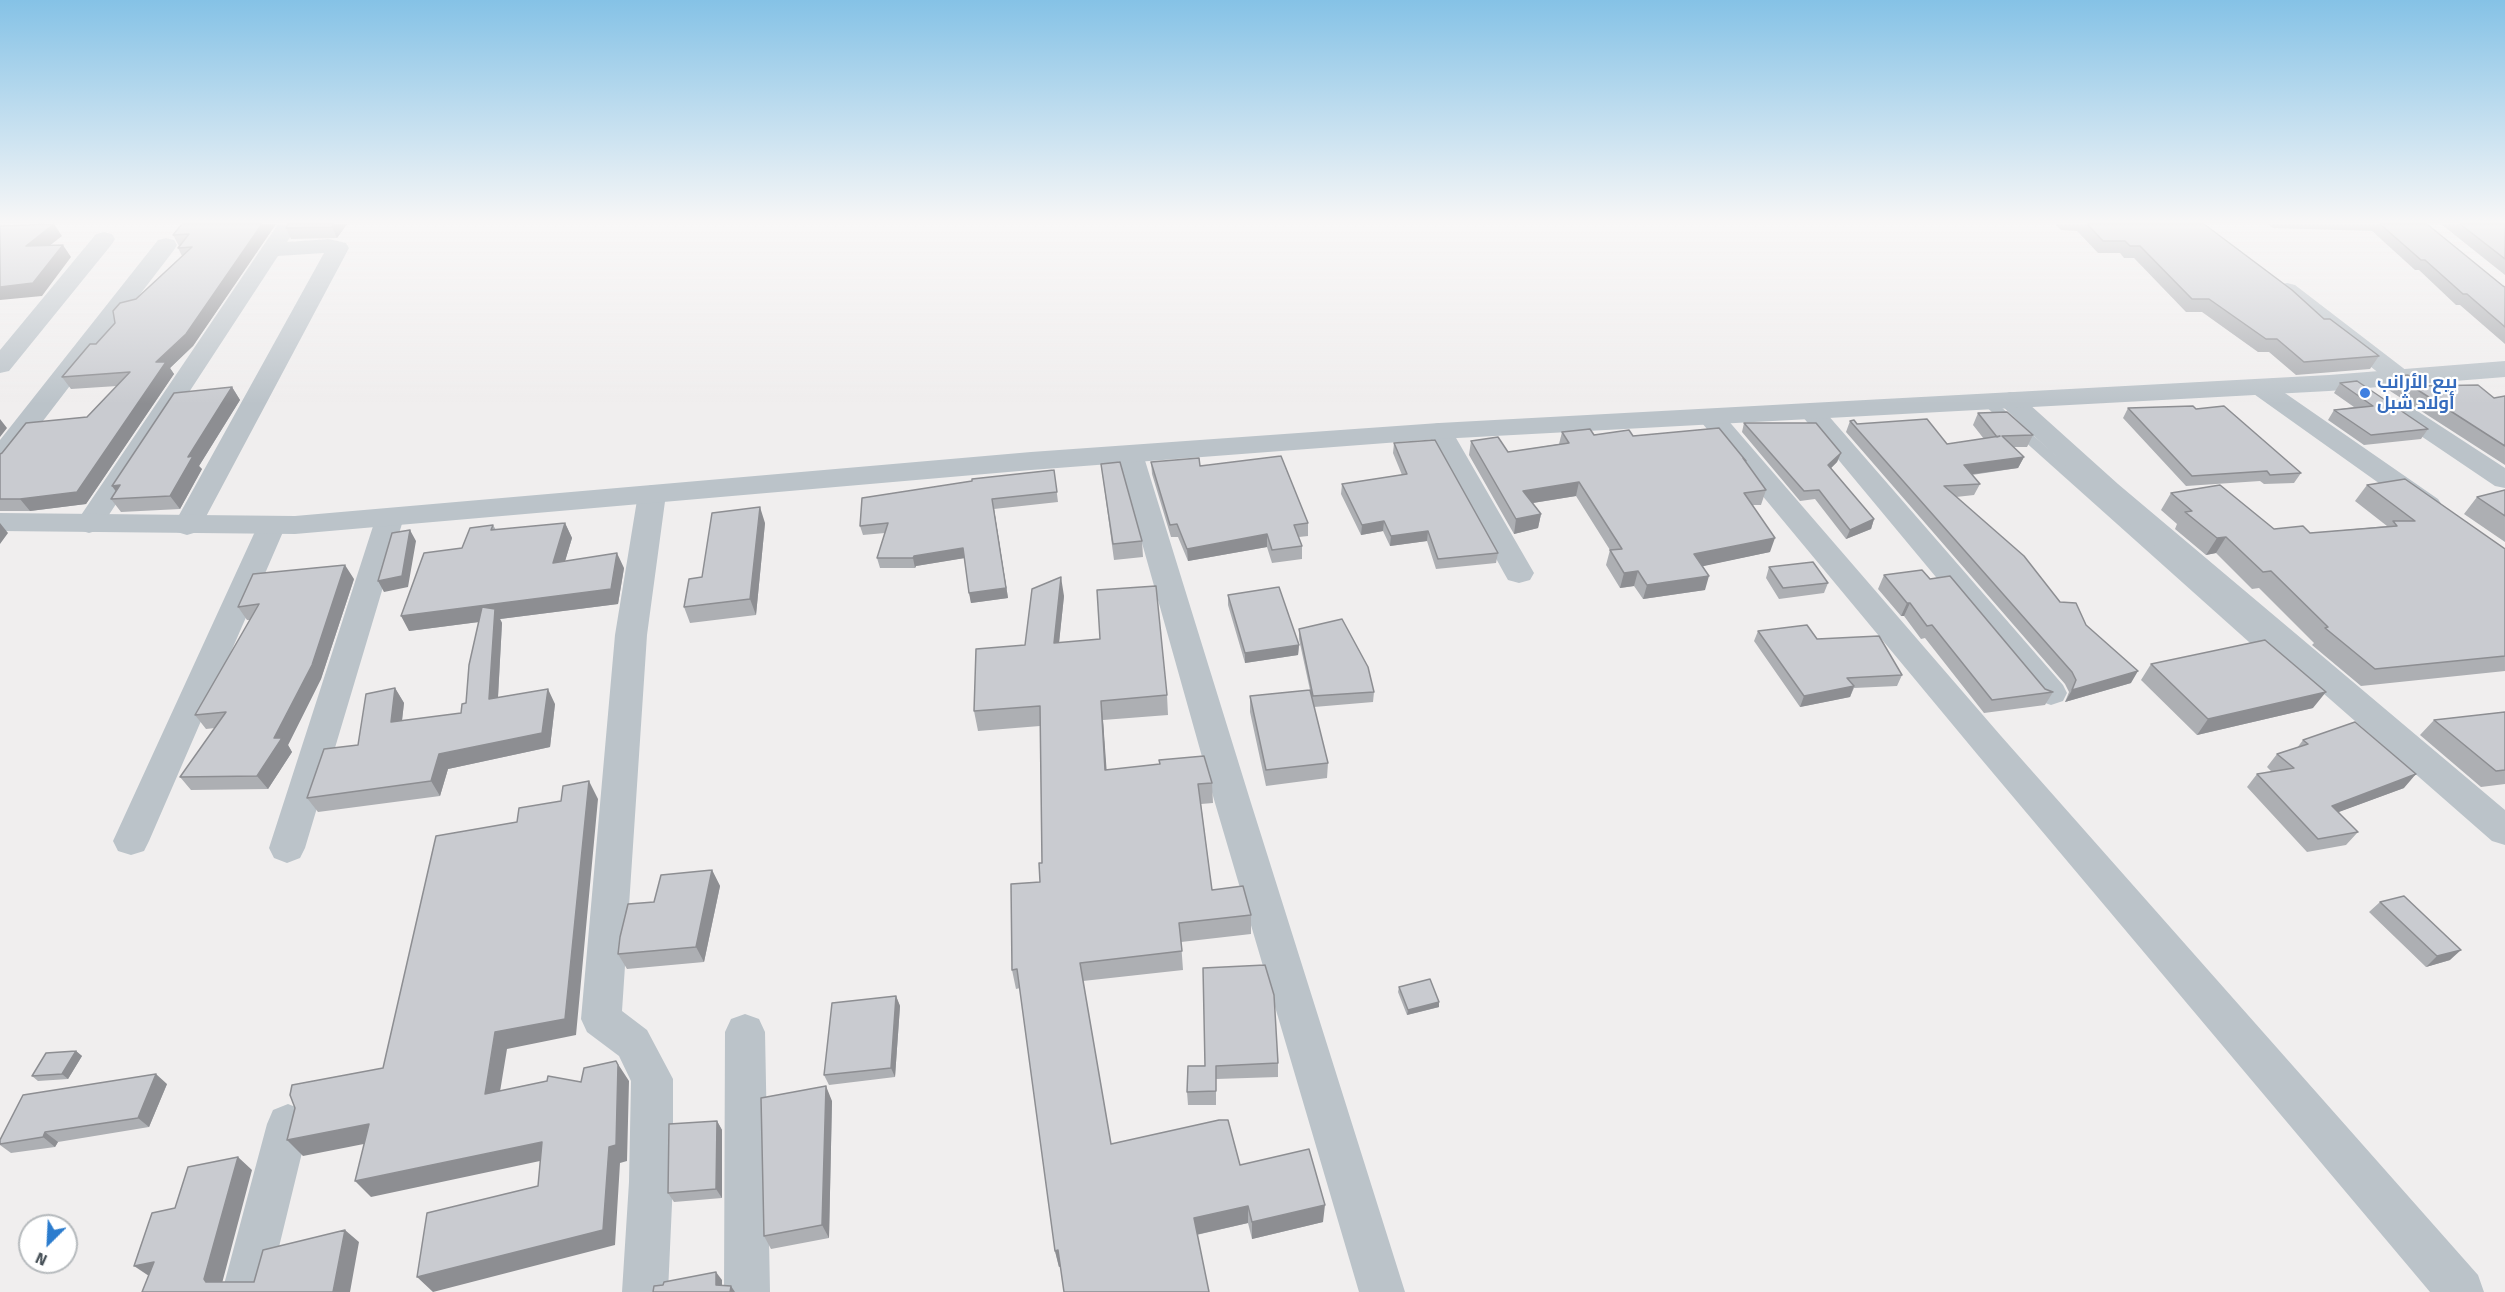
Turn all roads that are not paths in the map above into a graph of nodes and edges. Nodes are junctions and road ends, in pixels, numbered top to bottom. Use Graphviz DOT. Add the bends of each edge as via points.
graph roads {
  1 [pos="67,284"];
  2 [pos="135,284"];
  3 [pos="246,284"];
  4 [pos="318,284"];
  5 [pos="2279,284"];
  6 [pos="0,366"];
  7 [pos="2504,370"];
  8 [pos="2398,376"];
  9 [pos="2355,381"];
  10 [pos="2260,387"];
  11 [pos="1999,401"];
  12 [pos="1811,411"];
  13 [pos="1712,417"];
  14 [pos="1439,431"];
  15 [pos="1130,454"];
  16 [pos="0,458"];
  17 [pos="2505,480"];
  18 [pos="652,494"];
  19 [pos="390,517"];
  20 [pos="2446,517"];
  21 [pos="0,522"];
  22 [pos="89,524"];
  23 [pos="272,525"];
  24 [pos="187,526"];
  25 [pos="1519,573"];
  26 [pos="2284,664"];
  27 [pos="2051,693"];
  28 [pos="2505,831"];
  29 [pos="131,841"];
  30 [pos="287,848"];
  31 [pos="745,1032"];
  32 [pos="288,1124"];
  33 [pos="245,1292"];
  34 [pos="645,1292"];
  35 [pos="747,1292"];
  36 [pos="1382,1292"];
  37 [pos="2461,1292"];
  1 -- 6 [label="street"];
  2 -- 16 [label="street"];
  3 -- 22 [label="street"];
  4 -- 24 [label="street"];
  5 -- 8 [label="street"];
  7 -- 8 [label="street"];
  8 -- 9 [label="street"];
  9 -- 10 [label="street"];
  9 -- 17 [label="street"];
  10 -- 11 [label="street"];
  10 -- 20 [label="street"];
  11 -- 12 [label="street"];
  11 -- 26 [label="lane"];
  11 -- 28 [label="street"];
  12 -- 13 [label="street"];
  12 -- 27 [label="street"];
  13 -- 14 [label="street"];
  13 -- 37 [label="street"];
  14 -- 15 [label="street"];
  14 -- 25 [label="street"];
  15 -- 18 [label="street"];
  15 -- 36 [label="street"];
  18 -- 19 [label="street"];
  18 -- 34 [label="street" via="631,635 601,1018 633,1043 652,1079"];
  19 -- 23 [label="street"];
  19 -- 30 [label="street"];
  21 -- 22 [label="street"];
  22 -- 24 [label="street"];
  23 -- 24 [label="street"];
  23 -- 29 [label="street"];
  31 -- 35 [label="street"];
  32 -- 33 [label="street"];
}
